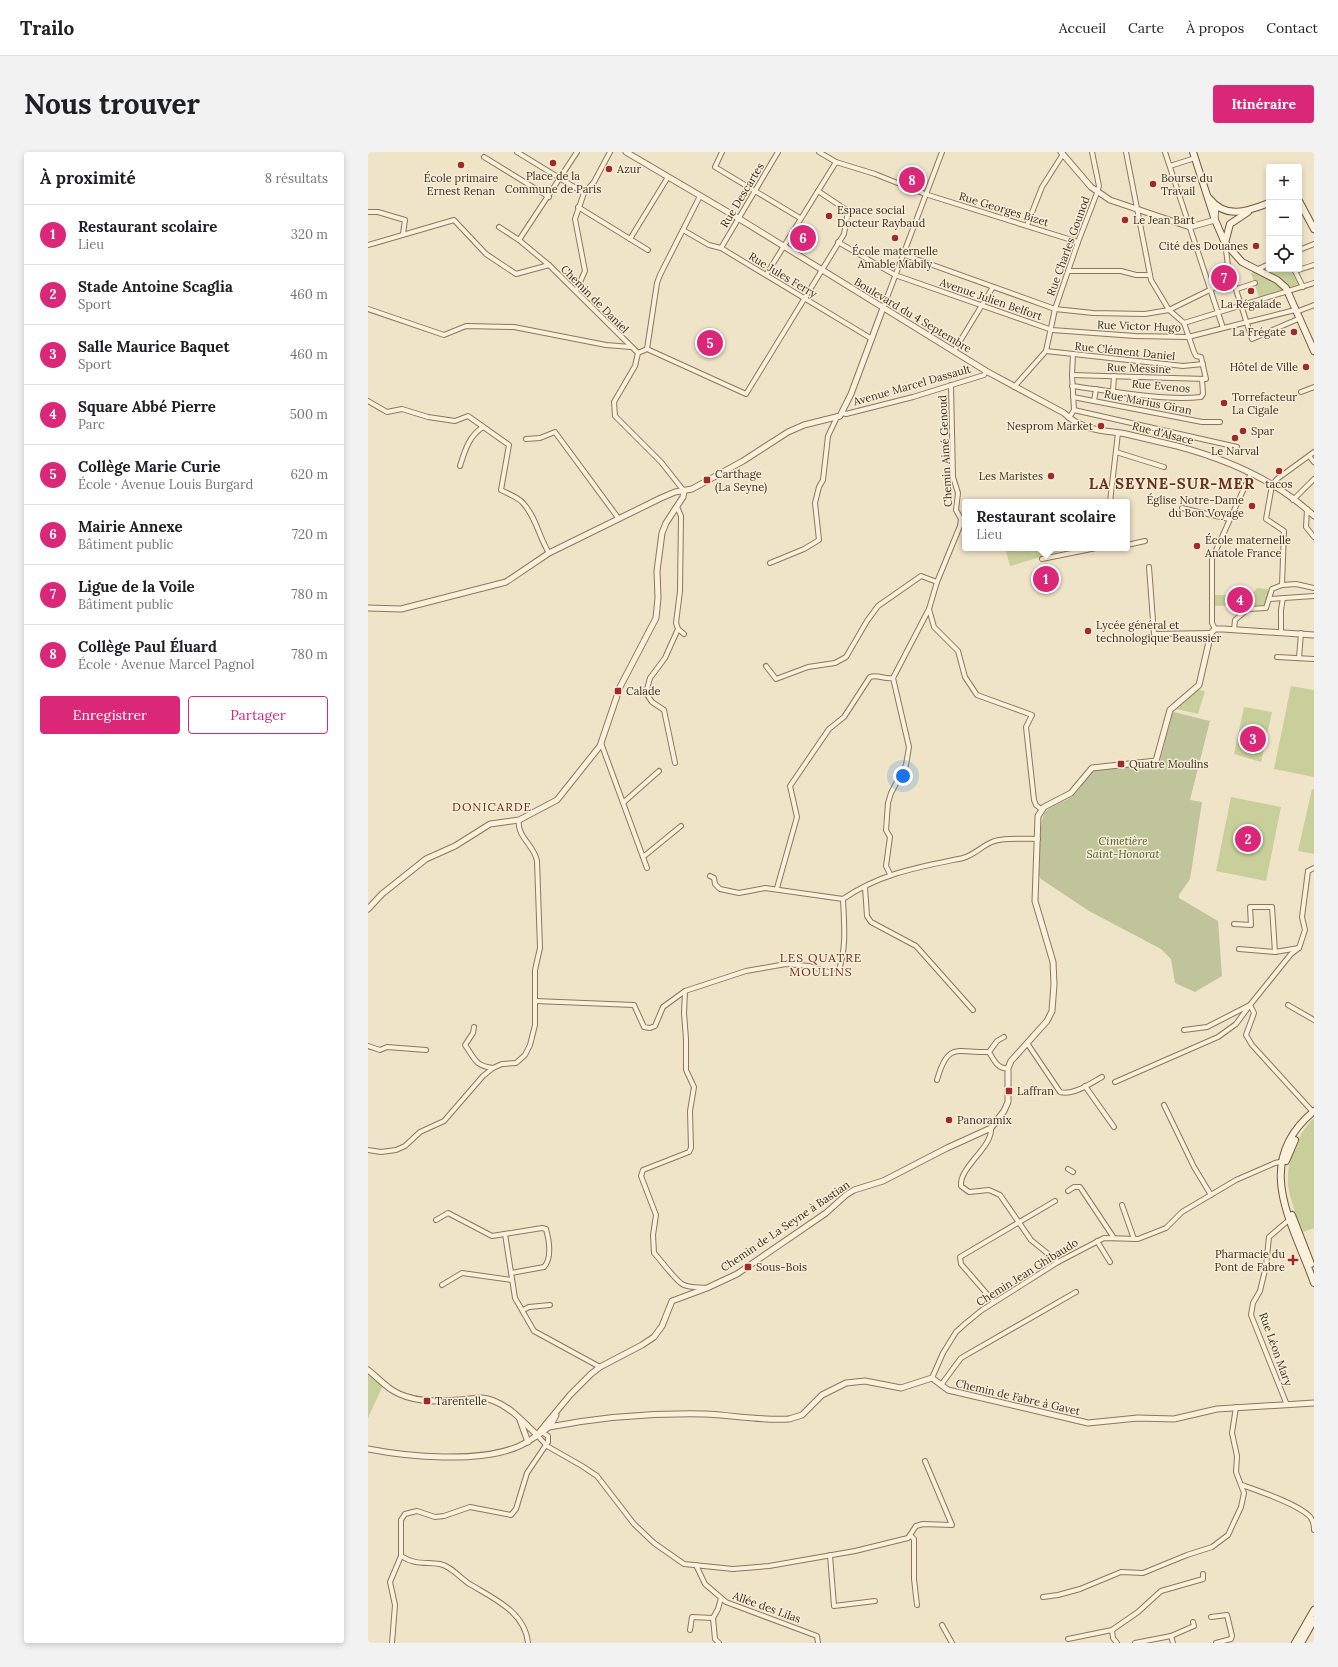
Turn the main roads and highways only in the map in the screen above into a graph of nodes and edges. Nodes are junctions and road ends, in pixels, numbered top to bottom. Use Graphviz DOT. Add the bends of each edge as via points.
graph roads {
  1 [pos="1194,155"];
  2 [pos="1207,195"];
  3 [pos="1266,204"];
  4 [pos="1302,207"];
  5 [pos="1255,208"];
  6 [pos="1314,229"];
  7 [pos="1225,243"];
  8 [pos="1314,351"];
  9 [pos="1314,1111"];
  10 [pos="1291,1219"];
  11 [pos="1314,1271"];
  12 [pos="1314,1282"];
  13 [pos="1314,1610"];
  14 [pos="1314,1620"];
  15 [pos="1295,1643"];
  16 [pos="1301,1643"];
  1 -- 2 [label="main road"];
  2 -- 5 [label="main road" via="1216,206 1229,212 1236,213"];
  2 -- 7 [label="main road"];
  3 -- 5 [label="main road"];
  4 -- 6 [label="main road"];
  5 -- 7 [label="main road" via="1230,224"];
  7 -- 8 [label="main road" via="1242,262 1277,280 1288,292"];
  9 -- 10 [label="main road" via="1296,1130 1284,1161 1281,1193"];
  10 -- 11 [label="main road"];
  10 -- 12 [label="main road"];
  13 -- 15 [label="main road"];
  14 -- 16 [label="main road"];
}
